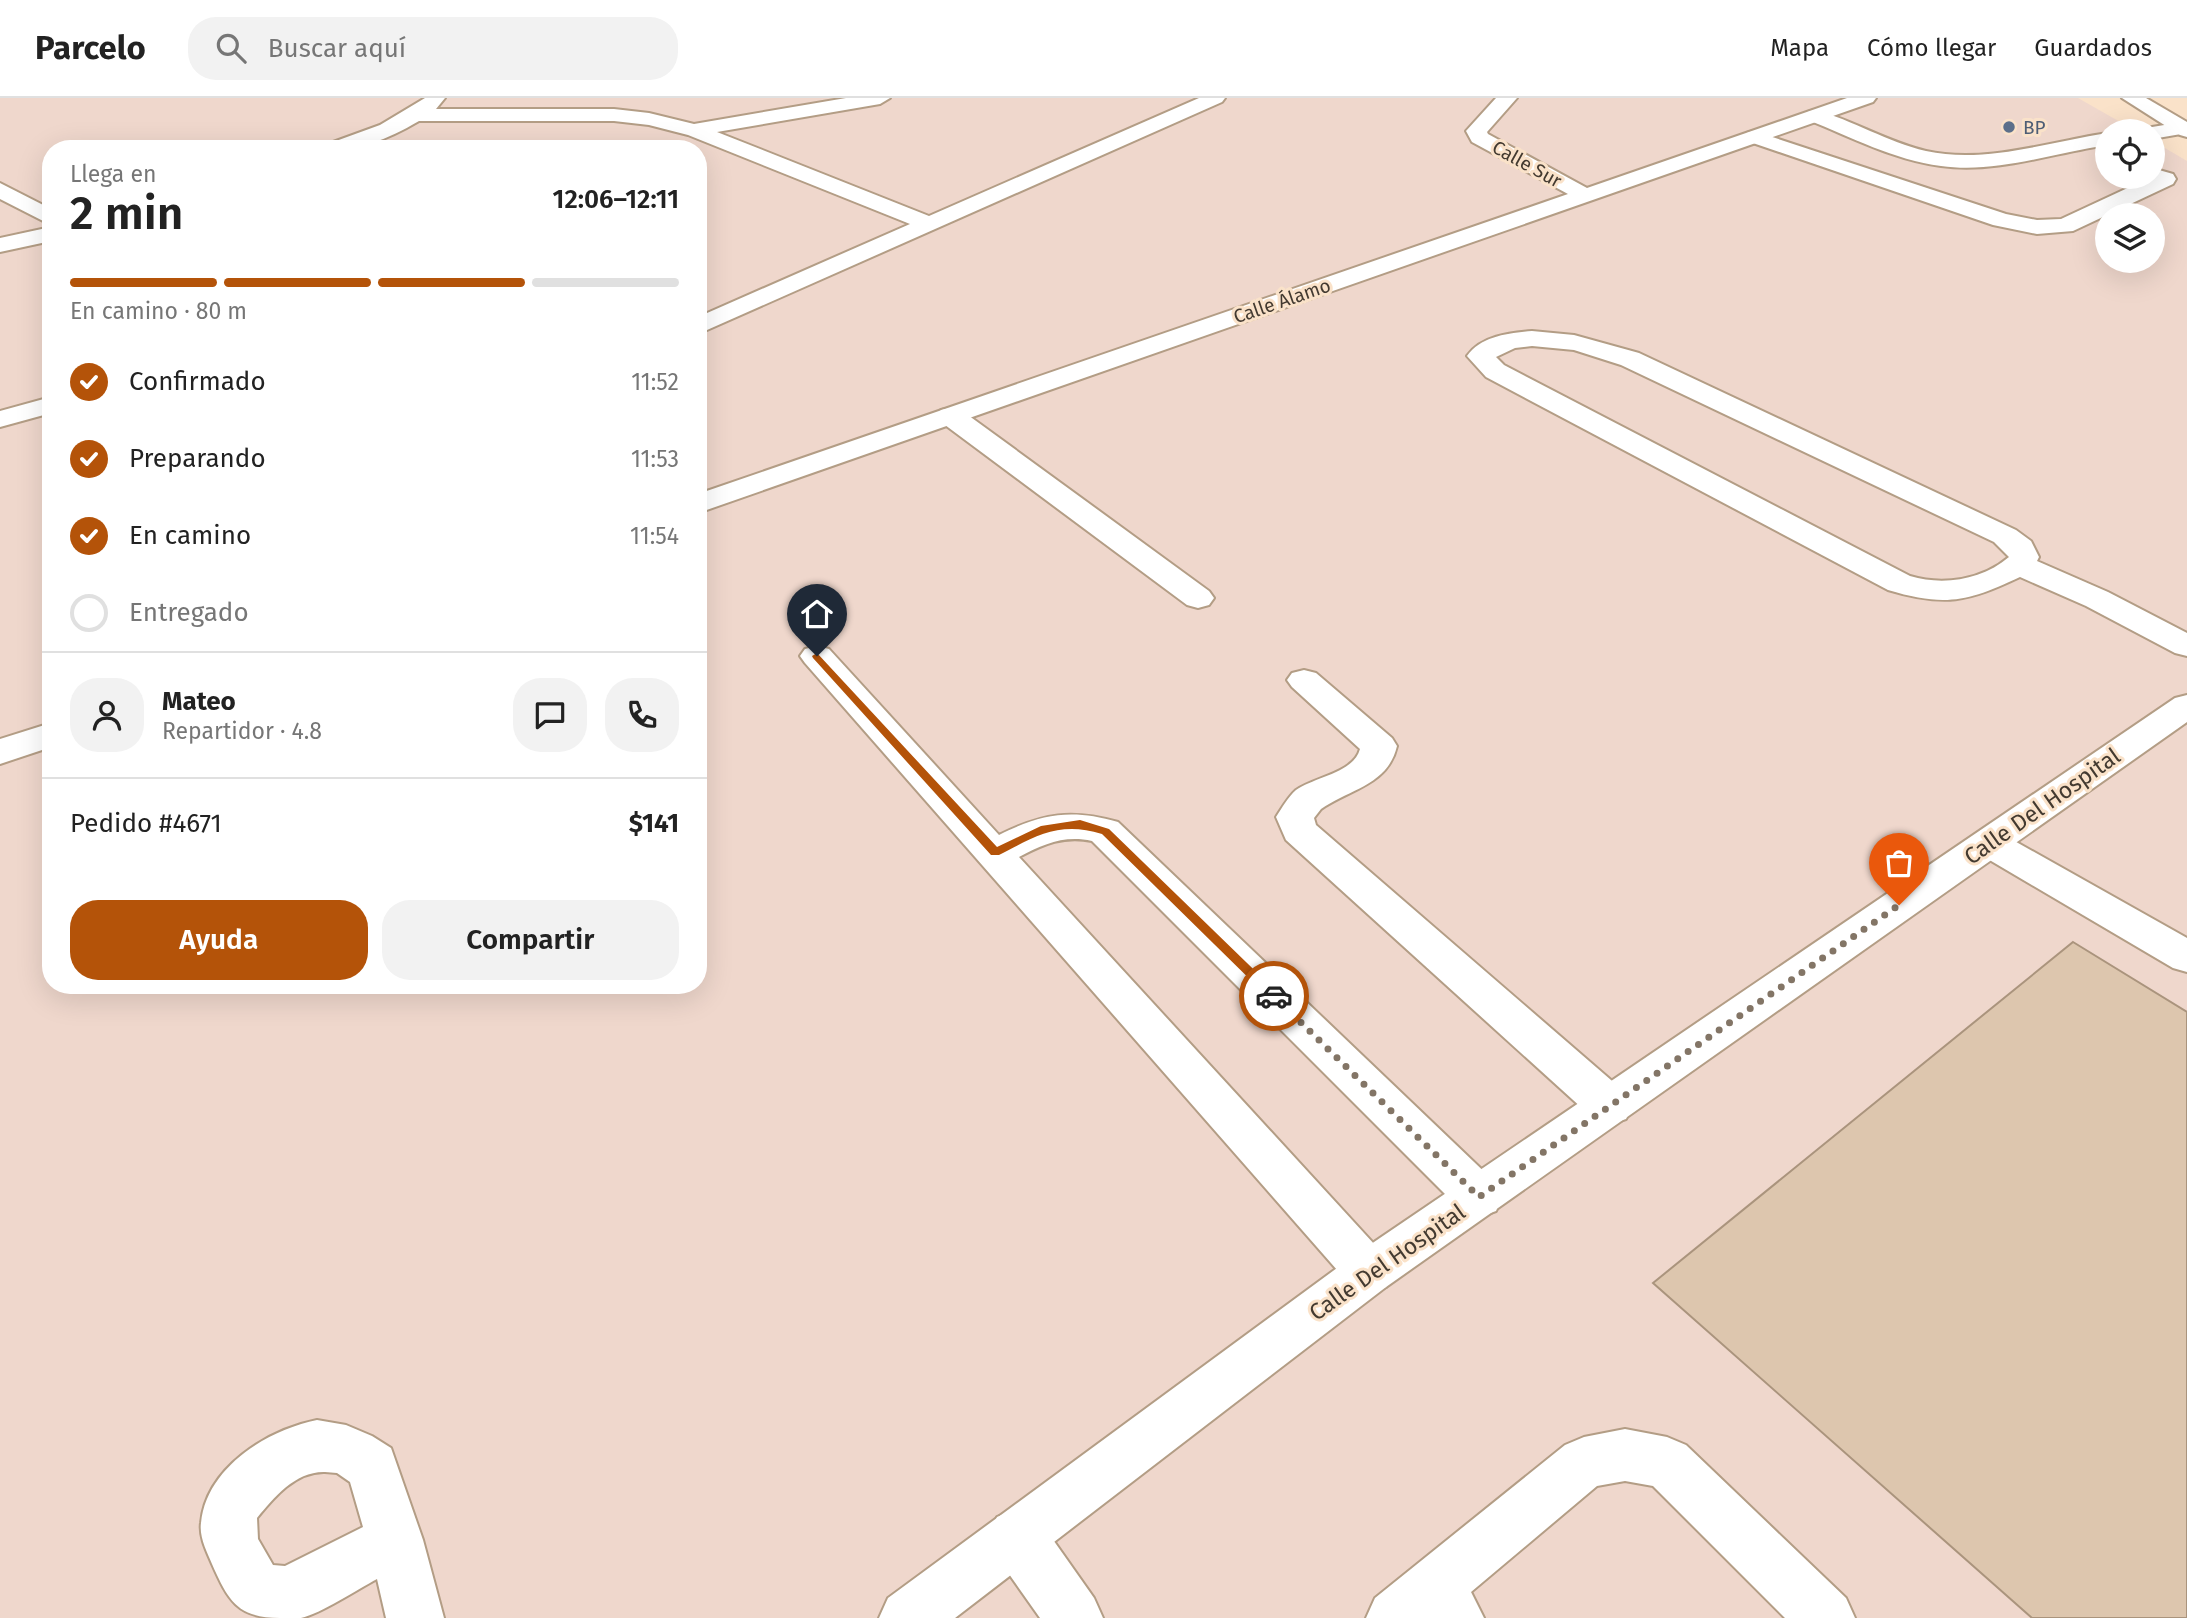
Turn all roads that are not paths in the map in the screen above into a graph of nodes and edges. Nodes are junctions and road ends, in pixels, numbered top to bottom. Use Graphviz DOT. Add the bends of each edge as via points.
graph roads {
  1 [pos="436,98"];
  2 [pos="880,98"];
  3 [pos="1215,98"];
  4 [pos="1507,98"];
  5 [pos="2132,98"];
  6 [pos="1868,105"];
  7 [pos="418,115"];
  8 [pos="1815,116"];
  9 [pos="694,130"];
  10 [pos="2185,130"];
  11 [pos="2165,132"];
  12 [pos="1754,137"];
  13 [pos="358,140"];
  14 [pos="1948,142"];
  15 [pos="2095,145"];
  16 [pos="1987,158"];
  17 [pos="2168,177"];
  18 [pos="0,190"];
  19 [pos="1585,195"];
  20 [pos="42,213"];
  21 [pos="930,224"];
  22 [pos="42,236"];
  23 [pos="0,246"];
  24 [pos="707,322"];
  25 [pos="42,407"];
  26 [pos="951,416"];
  27 [pos="0,419"];
  28 [pos="707,500"];
  29 [pos="2020,565"];
  30 [pos="1198,598"];
  31 [pos="2187,646"];
  32 [pos="817,656"];
  33 [pos="1304,680"];
  34 [pos="2187,706"];
  35 [pos="42,737"];
  36 [pos="0,752"];
  37 [pos="1989,843"];
  38 [pos="995,853"];
  39 [pos="2182,948"];
  40 [pos="1610,1106"];
  41 [pos="1479,1197"];
  42 [pos="1369,1272"];
  43 [pos="1017,1537"];
  44 [pos="396,1540"];
  45 [pos="1427,1608"];
  46 [pos="415,1618"];
  47 [pos="908,1618"];
  48 [pos="1074,1618"];
  49 [pos="1826,1618"];
  1 -- 7 [label="street"];
  2 -- 9 [label="street"];
  3 -- 21 [label="street"];
  4 -- 19 [label="street, Calle Sur" via="1476,131 1479,138"];
  5 -- 10 [label="street"];
  6 -- 8 [label="street, Calle Álamo"];
  7 -- 9 [label="street" via="614,115"];
  7 -- 13 [label="street"];
  8 -- 12 [label="street, Calle Álamo"];
  8 -- 16 [label="street" via="1924,156 1961,161"];
  9 -- 21 [label="street"];
  10 -- 11 [label="street"];
  12 -- 17 [label="street" via="2037,228 2065,226"];
  12 -- 19 [label="street, Calle Álamo"];
  14 -- 16 [label="street"];
  15 -- 16 [label="street"];
  18 -- 20 [label="street"];
  19 -- 26 [label="street, Calle Álamo"];
  21 -- 24 [label="street"];
  22 -- 23 [label="street"];
  25 -- 27 [label="street"];
  26 -- 28 [label="street, Calle Álamo"];
  26 -- 30 [label="street"];
  29 -- 29 [label="street" via="1965,590 1947,593 1899,583 1495,371 1480,356 1488,347 1526,338 1577,344 1630,359 2005,536 2020,548 2024,557"];
  29 -- 31 [label="street"];
  32 -- 38 [label="street"];
  33 -- 40 [label="street" via="1378,746 1378,755 1372,766 1308,800 1295,817 1299,831"];
  34 -- 37 [label="street, Calle Del Hospital"];
  35 -- 36 [label="street"];
  37 -- 39 [label="street"];
  37 -- 40 [label="street, Calle Del Hospital"];
  38 -- 41 [label="street" via="1041,829 1080,824 1105,831"];
  38 -- 42 [label="street"];
  40 -- 41 [label="street, Calle Del Hospital"];
  41 -- 42 [label="street, Calle Del Hospital"];
  42 -- 43 [label="street, Calle Del Hospital"];
  43 -- 47 [label="street, Calle Del Hospital"];
  43 -- 48 [label="street"];
  44 -- 46 [label="street"];
  45 -- 49 [label="street" via="1584,1463 1625,1455 1667,1463"];
}
